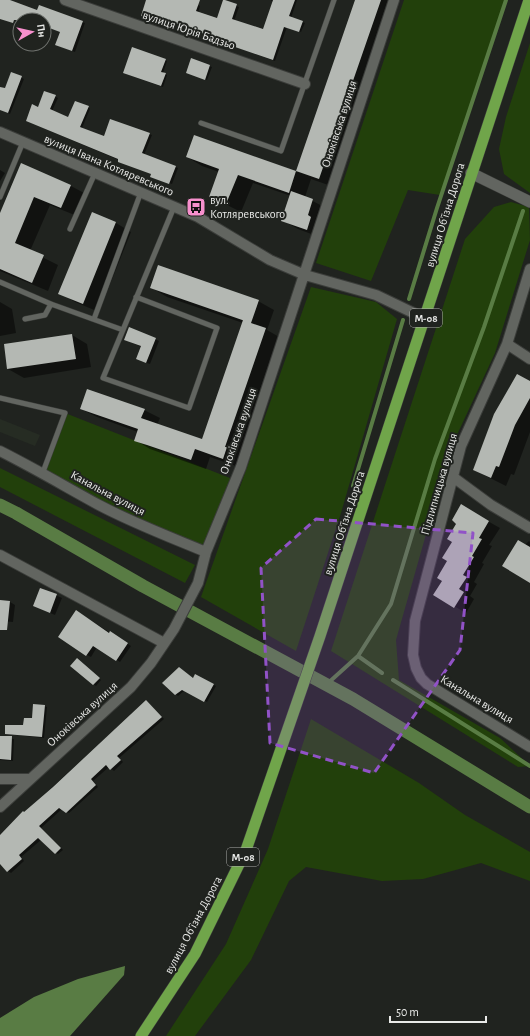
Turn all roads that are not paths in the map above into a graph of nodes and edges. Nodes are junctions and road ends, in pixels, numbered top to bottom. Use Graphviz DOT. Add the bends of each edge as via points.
graph roads {
  1 [pos="65,0"];
  2 [pos="334,0"];
  3 [pos="394,0"];
  4 [pos="529,0"];
  5 [pos="305,84"];
  6 [pos="201,123"];
  7 [pos="0,132"];
  8 [pos="23,142"];
  9 [pos="95,173"];
  10 [pos="471,173"];
  11 [pos="141,192"];
  12 [pos="0,197"];
  13 [pos="530,202"];
  14 [pos="174,207"];
  15 [pos="70,229"];
  16 [pos="530,269"];
  17 [pos="305,275"];
  18 [pos="0,282"];
  19 [pos="136,298"];
  20 [pos="51,304"];
  21 [pos="25,319"];
  22 [pos="94,319"];
  23 [pos="426,319"];
  24 [pos="122,330"];
  25 [pos="507,344"];
  26 [pos="530,359"];
  27 [pos="0,398"];
  28 [pos="0,451"];
  29 [pos="43,472"];
  30 [pos="453,477"];
  31 [pos="530,528"];
  32 [pos="206,552"];
  33 [pos="0,555"];
  34 [pos="164,643"];
  35 [pos="416,668"];
  36 [pos="530,747"];
  37 [pos="0,779"];
  38 [pos="29,779"];
  39 [pos="0,807"];
  40 [pos="141,1036"];
  1 -- 5 [label="street, вулиця Юрія Бадзьо"];
  2 -- 5 [label="lane"];
  3 -- 17 [label="street, Оноківська вулиця"];
  4 -- 10 [label="highway, вулиця Обʼїзна Дорога / М-08"];
  5 -- 6 [label="lane" via="281,151"];
  7 -- 8 [label="street, вулиця Івана Котляревського"];
  8 -- 9 [label="street, вулиця Івана Котляревського"];
  8 -- 12 [label="lane"];
  9 -- 11 [label="street, вулиця Івана Котляревського"];
  9 -- 15 [label="lane"];
  10 -- 13 [label="street"];
  10 -- 23 [label="highway, вулиця Обʼїзна Дорога / М-08"];
  11 -- 14 [label="street, вулиця Івана Котляревського"];
  11 -- 22 [label="lane"];
  14 -- 17 [label="street, вулиця Івана Котляревського" via="198,216 270,260"];
  14 -- 19 [label="lane"];
  16 -- 25 [label="street, Підлипницька вулиця"];
  17 -- 23 [label="street, вулиця Івана Котляревського" via="376,295"];
  17 -- 32 [label="street, Оноківська вулиця" via="241,467"];
  18 -- 20 [label="lane"];
  19 -- 24 [label="lane"];
  19 -- 24 [label="lane" via="216,328 189,408 102,378"];
  20 -- 21 [label="lane" via="45,315"];
  20 -- 22 [label="lane"];
  22 -- 24 [label="lane"];
  23 -- 40 [label="highway, вулиця Обʼїзна Дорога / М-08" via="246,850 220,906 178,982"];
  25 -- 26 [label="street"];
  25 -- 30 [label="street, Підлипницька вулиця" via="461,446"];
  27 -- 29 [label="lane" via="65,413"];
  28 -- 29 [label="street, Канальна вулиця"];
  29 -- 32 [label="street, Канальна вулиця" via="100,505 151,530"];
  30 -- 31 [label="street" via="491,505"];
  30 -- 35 [label="street, Підлипницька вулиця" via="415,621 412,655"];
  32 -- 34 [label="street, Оноківська вулиця" via="198,583"];
  33 -- 34 [label="street"];
  34 -- 38 [label="street, Оноківська вулиця" via="131,687"];
  35 -- 36 [label="street, Канальна вулиця" via="427,684"];
  37 -- 38 [label="street"];
  38 -- 39 [label="street, Оноківська вулиця"];
}
